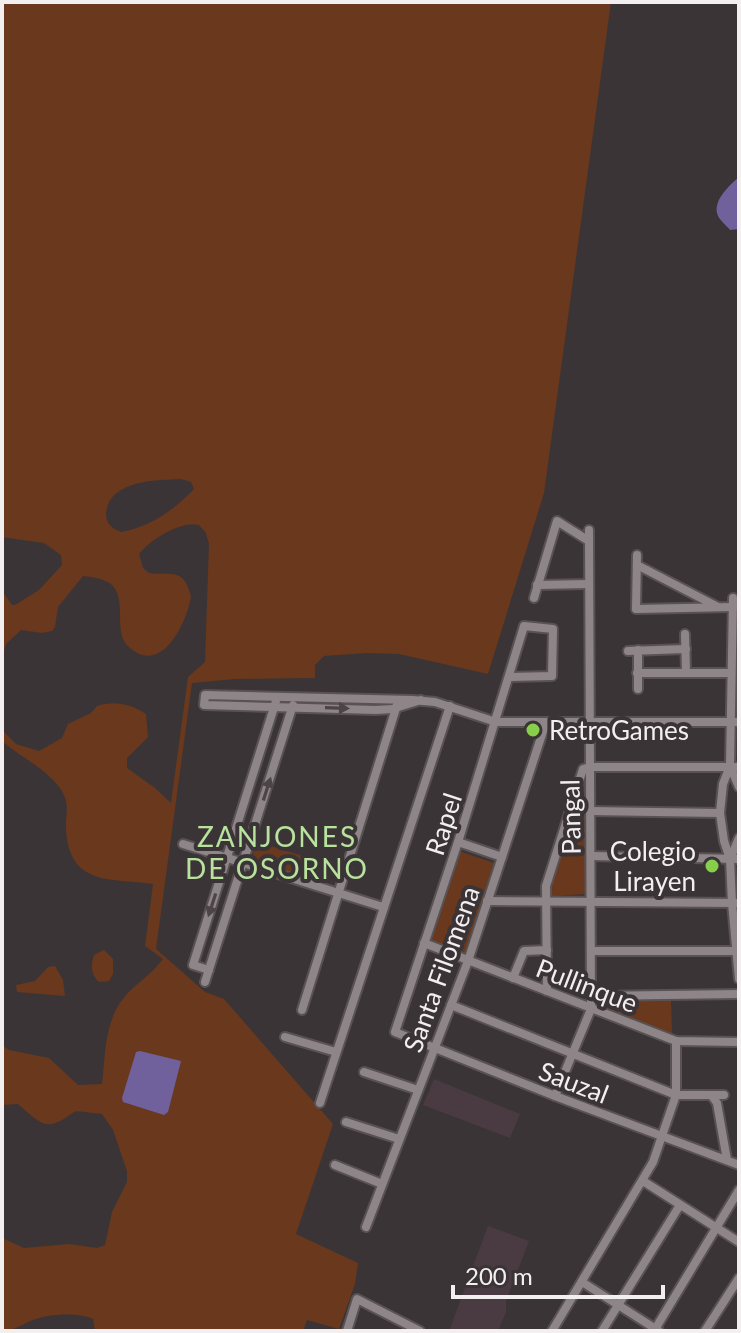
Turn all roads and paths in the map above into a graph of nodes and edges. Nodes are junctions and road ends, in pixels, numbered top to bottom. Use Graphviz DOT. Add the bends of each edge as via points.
graph roads {
  1 [pos="589,530"];
  2 [pos="589,541"];
  3 [pos="589,584"];
  4 [pos="537,585"];
  5 [pos="534,598"];
  6 [pos="719,607"];
  7 [pos="685,634"];
  8 [pos="686,649"];
  9 [pos="637,673"];
  10 [pos="686,673"];
  11 [pos="731,673"];
  12 [pos="510,677"];
  13 [pos="638,689"];
  14 [pos="294,697"];
  15 [pos="204,700"];
  16 [pos="276,701"];
  17 [pos="397,704"];
  18 [pos="450,706"];
  19 [pos="293,707"];
  20 [pos="496,722"];
  21 [pos="546,722"];
  22 [pos="589,722"];
  23 [pos="734,722"];
  24 [pos="590,767"];
  25 [pos="735,767"];
  26 [pos="739,787"];
  27 [pos="590,811"];
  28 [pos="720,813"];
  29 [pos="236,831"];
  30 [pos="253,836"];
  31 [pos="739,838"];
  32 [pos="458,842"];
  33 [pos="183,844"];
  34 [pos="591,856"];
  35 [pos="502,857"];
  36 [pos="227,858"];
  37 [pos="735,859"];
  38 [pos="244,863"];
  39 [pos="340,893"];
  40 [pos="487,901"];
  41 [pos="546,901"];
  42 [pos="591,902"];
  43 [pos="735,903"];
  44 [pos="383,907"];
  45 [pos="424,943"];
  46 [pos="547,950"];
  47 [pos="591,951"];
  48 [pos="738,951"];
  49 [pos="468,961"];
  50 [pos="209,970"];
  51 [pos="513,978"];
  52 [pos="739,979"];
  53 [pos="205,982"];
  54 [pos="547,991"];
  55 [pos="739,994"];
  56 [pos="592,996"];
  57 [pos="451,1005"];
  58 [pos="591,1009"];
  59 [pos="302,1010"];
  60 [pos="395,1032"];
  61 [pos="285,1037"];
  62 [pos="676,1041"];
  63 [pos="739,1042"];
  64 [pos="434,1049"];
  65 [pos="336,1052"];
  66 [pos="572,1056"];
  67 [pos="364,1072"];
  68 [pos="418,1090"];
  69 [pos="676,1095"];
  70 [pos="724,1095"];
  71 [pos="555,1096"];
  72 [pos="712,1096"];
  73 [pos="320,1103"];
  74 [pos="346,1122"];
  75 [pos="661,1136"];
  76 [pos="399,1139"];
  77 [pos="727,1160"];
  78 [pos="335,1165"];
  79 [pos="739,1165"];
  80 [pos="643,1181"];
  81 [pos="382,1184"];
  82 [pos="739,1190"];
  83 [pos="680,1205"];
  84 [pos="366,1227"];
  85 [pos="717,1228"];
  86 [pos="739,1242"];
  87 [pos="739,1278"];
  88 [pos="582,1282"];
  89 [pos="618,1305"];
  90 [pos="656,1330"];
  91 [pos="347,1331"];
  92 [pos="420,1331"];
  93 [pos="552,1331"];
  94 [pos="602,1331"];
  95 [pos="705,1331"];
  1 -- 2 [label="street, Pangal"];
  2 -- 3 [label="street, Pangal"];
  2 -- 4 [label="street" via="557,521"];
  3 -- 4 [label="street"];
  3 -- 22 [label="street, Pangal"];
  4 -- 5 [label="street"];
  6 -- 6 [label="street" via="636,609 637,560"];
  6 -- 11 [label="street" via="733,602"];
  7 -- 8 [label="street"];
  8 -- 9 [label="street" via="633,650"];
  8 -- 10 [label="street"];
  9 -- 10 [label="street"];
  9 -- 13 [label="street"];
  10 -- 11 [label="street"];
  11 -- 23 [label="street"];
  12 -- 12 [label="street, Rapel" via="524,626 553,629 552,676"];
  12 -- 20 [label="street, Rapel"];
  14 -- 16 [label="street"];
  14 -- 17 [label="street"];
  14 -- 19 [label="street"];
  15 -- 16 [label="street"];
  16 -- 19 [label="street"];
  16 -- 29 [label="street"];
  17 -- 18 [label="street" via="421,700"];
  19 -- 17 [label="street, one-way"];
  17 -- 39 [label="street"];
  18 -- 20 [label="street"];
  18 -- 44 [label="street"];
  30 -- 19 [label="street, one-way"];
  20 -- 21 [label="street"];
  20 -- 32 [label="street, Rapel"];
  21 -- 22 [label="street"];
  21 -- 35 [label="street, Santa Filomena"];
  22 -- 23 [label="street"];
  22 -- 24 [label="street, Pangal"];
  23 -- 25 [label="street"];
  24 -- 25 [label="street"];
  24 -- 27 [label="street, Pangal"];
  24 -- 41 [label="street" via="583,769 546,886"];
  25 -- 26 [label="street"];
  25 -- 28 [label="street" via="723,784"];
  27 -- 28 [label="street"];
  27 -- 34 [label="street, Pangal"];
  28 -- 37 [label="street" via="724,841"];
  29 -- 30 [label="street"];
  29 -- 36 [label="street"];
  30 -- 38 [label="street"];
  31 -- 37 [label="street"];
  32 -- 35 [label="street"];
  32 -- 45 [label="street, Rapel"];
  33 -- 36 [label="street"];
  34 -- 37 [label="street"];
  34 -- 42 [label="street, Pangal"];
  35 -- 40 [label="street, Santa Filomena"];
  36 -- 38 [label="street"];
  36 -- 50 [label="street, one-way" via="193,965"];
  37 -- 43 [label="street"];
  38 -- 39 [label="street"];
  38 -- 50 [label="street"];
  39 -- 44 [label="street"];
  39 -- 59 [label="street"];
  40 -- 41 [label="street"];
  40 -- 49 [label="street, Santa Filomena"];
  41 -- 42 [label="street"];
  41 -- 46 [label="street"];
  42 -- 43 [label="street"];
  42 -- 47 [label="street, Pangal"];
  43 -- 48 [label="street"];
  44 -- 65 [label="street"];
  45 -- 49 [label="street, Pullinque"];
  45 -- 60 [label="street, Rapel"];
  46 -- 51 [label="street" via="524,951"];
  46 -- 54 [label="street"];
  47 -- 48 [label="street"];
  47 -- 56 [label="street, Pangal"];
  48 -- 52 [label="street"];
  49 -- 51 [label="street, Pullinque"];
  49 -- 57 [label="street, Santa Filomena"];
  50 -- 53 [label="street"];
  51 -- 54 [label="street, Pullinque"];
  54 -- 58 [label="street, Pullinque"];
  55 -- 56 [label="street"];
  56 -- 58 [label="street, Pangal"];
  57 -- 64 [label="street, Santa Filomena"];
  57 -- 66 [label="street"];
  58 -- 62 [label="street, Pullinque"];
  58 -- 66 [label="street, Pangal"];
  60 -- 64 [label="street, Sauzal"];
  61 -- 65 [label="street"];
  62 -- 63 [label="street, Pullinque"];
  62 -- 69 [label="street"];
  64 -- 68 [label="street, Santa Filomena"];
  64 -- 71 [label="street, Sauzal"];
  65 -- 73 [label="street"];
  66 -- 69 [label="street"];
  66 -- 71 [label="street, Pangal"];
  67 -- 68 [label="street"];
  68 -- 76 [label="street, Santa Filomena"];
  69 -- 72 [label="street"];
  69 -- 75 [label="street"];
  70 -- 72 [label="street"];
  71 -- 75 [label="street, Sauzal"];
  72 -- 77 [label="street"];
  74 -- 76 [label="street"];
  75 -- 77 [label="street, Sauzal"];
  75 -- 80 [label="street"];
  76 -- 81 [label="street, Santa Filomena"];
  77 -- 79 [label="street, Sauzal"];
  78 -- 81 [label="street"];
  80 -- 83 [label="street"];
  80 -- 88 [label="street"];
  81 -- 84 [label="street, Santa Filomena"];
  82 -- 85 [label="street"];
  83 -- 85 [label="street"];
  83 -- 89 [label="street"];
  85 -- 86 [label="street"];
  85 -- 90 [label="street"];
  87 -- 95 [label="street"];
  88 -- 89 [label="street"];
  88 -- 93 [label="street"];
  89 -- 90 [label="street"];
  89 -- 94 [label="street"];
  91 -- 92 [label="street" via="357,1299"];
}
